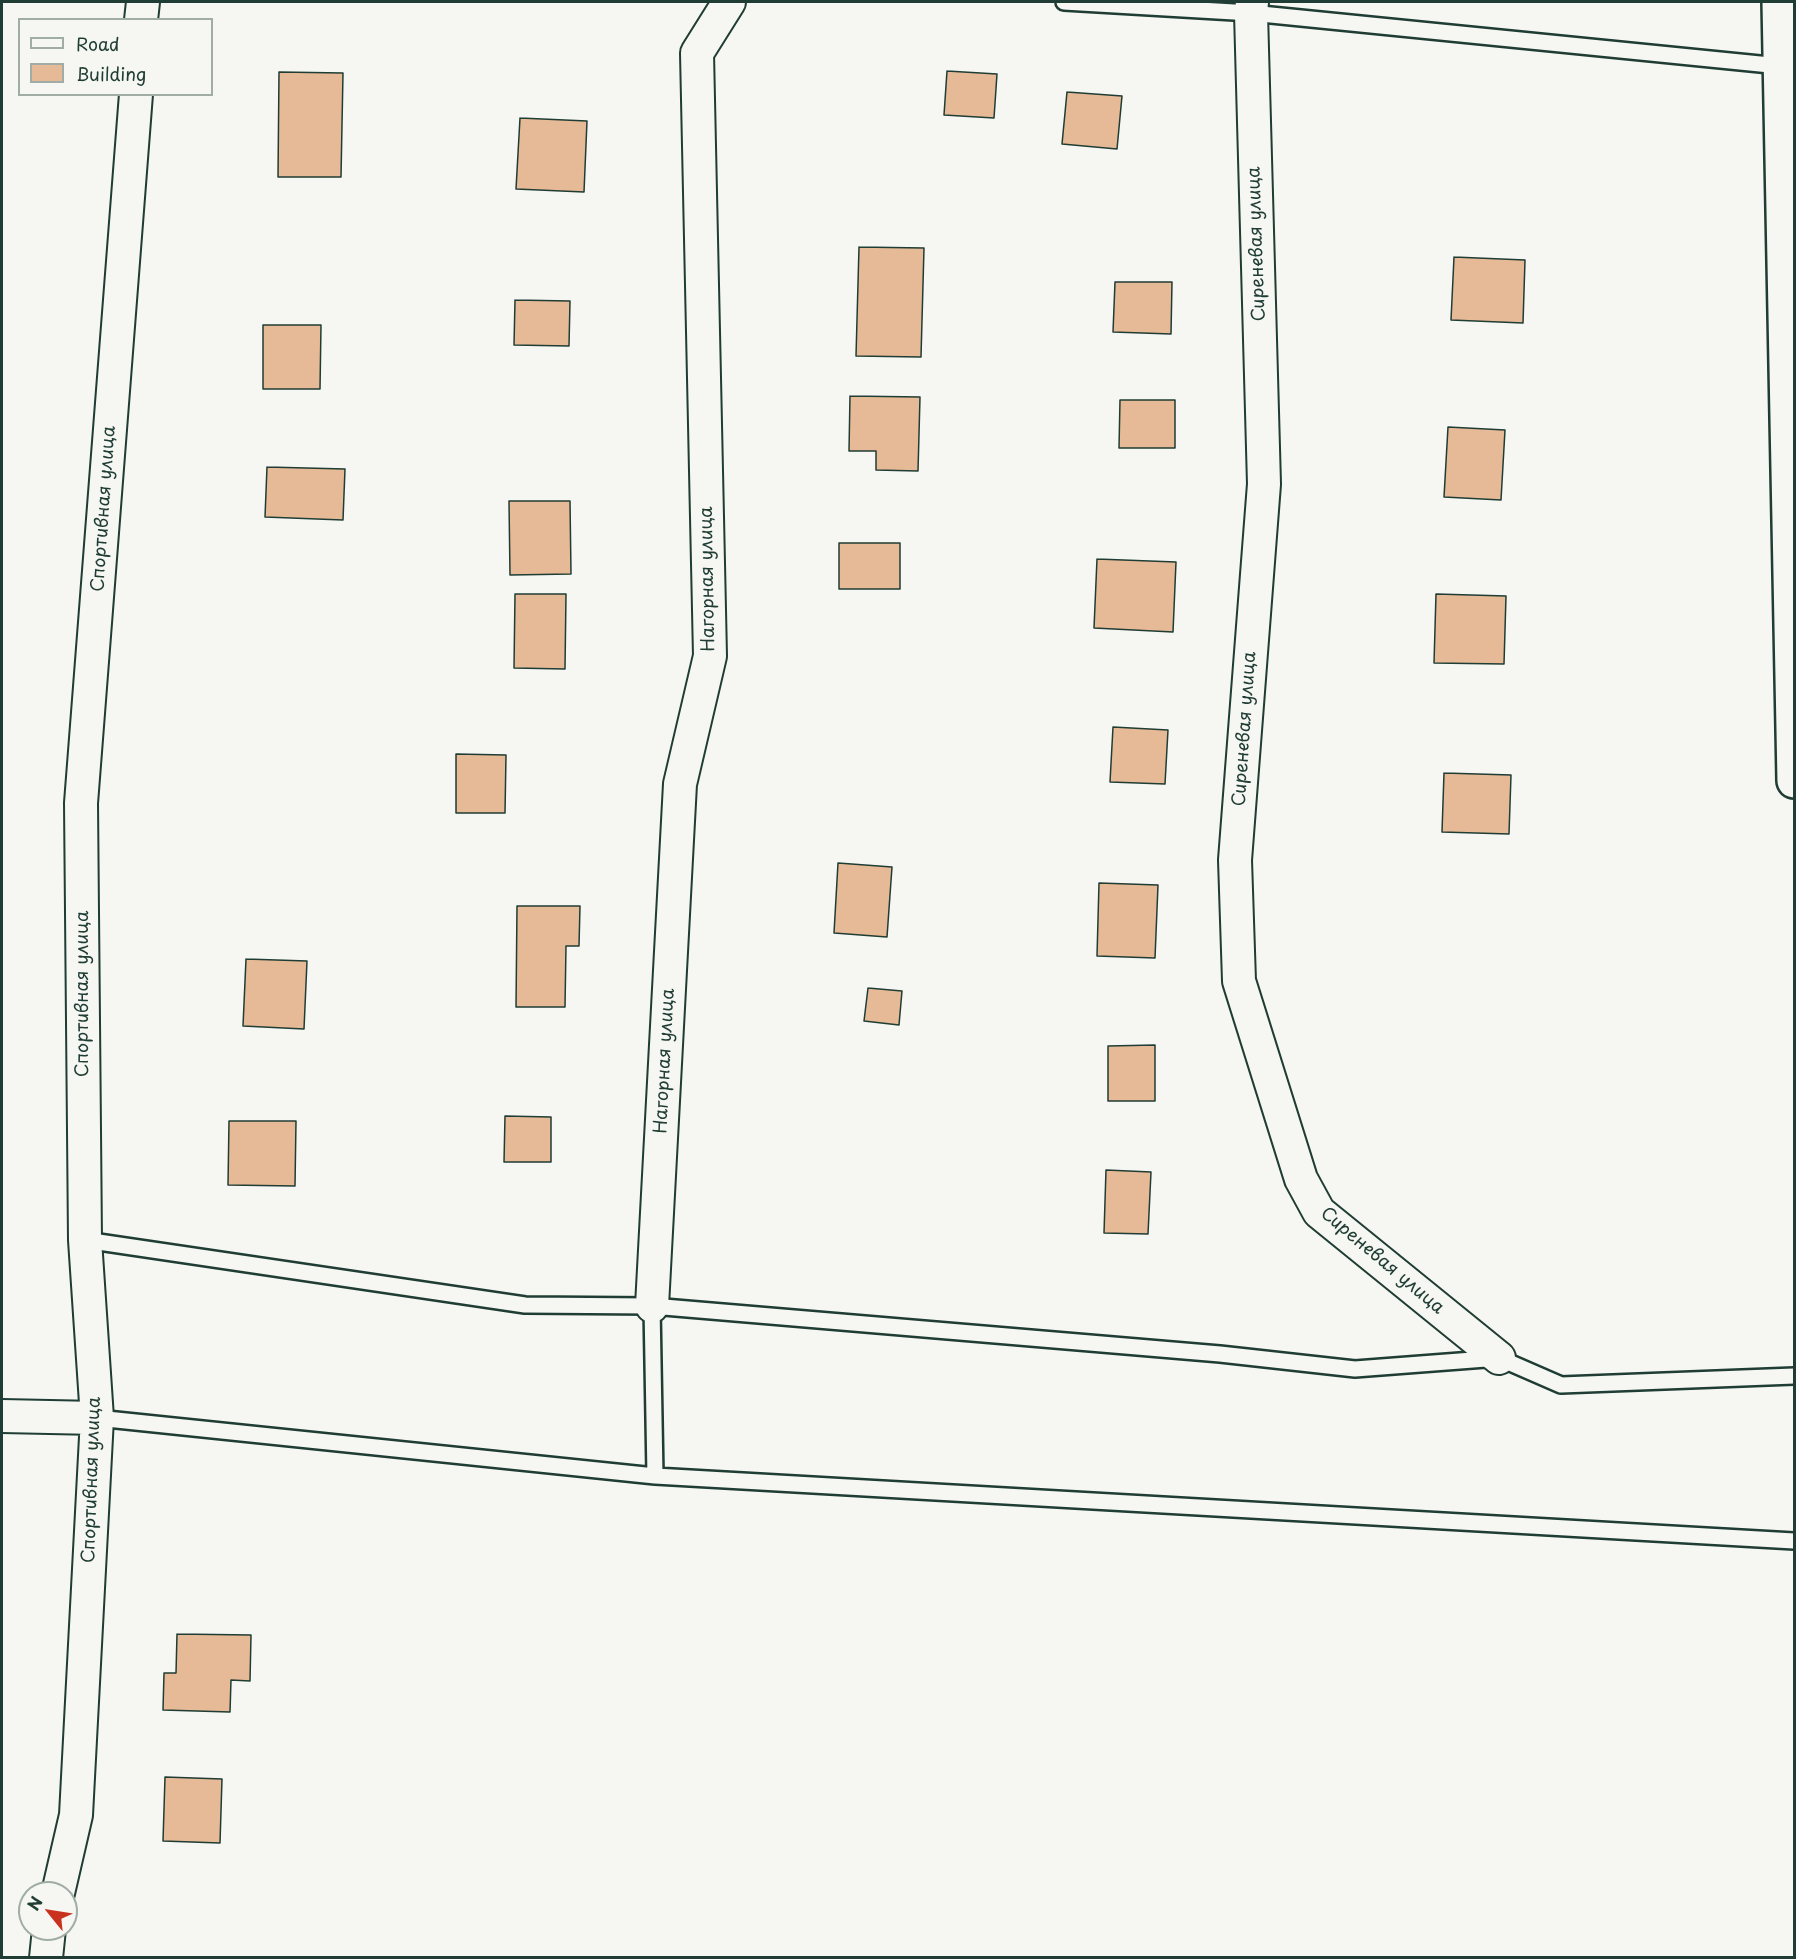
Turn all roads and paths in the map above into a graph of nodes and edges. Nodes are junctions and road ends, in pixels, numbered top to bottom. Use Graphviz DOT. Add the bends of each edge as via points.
graph roads {
  1 [pos="143,2"];
  2 [pos="729,2"];
  3 [pos="1064,2"];
  4 [pos="1779,2"];
  5 [pos="1252,7"];
  6 [pos="141,18"];
  7 [pos="1787,67"];
  8 [pos="136,96"];
  9 [pos="1794,781"];
  10 [pos="85,1240"];
  11 [pos="652,1306"];
  12 [pos="1499,1358"];
  13 [pos="1794,1376"];
  14 [pos="2,1416"];
  15 [pos="97,1418"];
  16 [pos="656,1476"];
  17 [pos="1794,1541"];
  18 [pos="61,1881"];
  19 [pos="48,1941"];
  20 [pos="46,1958"];
  1 -- 6 [label="street"];
  2 -- 11 [label="street, Нагорная улица" via="697,53 710,656 680,784"];
  3 -- 5 [label="lane"];
  4 -- 7 [label="main road"];
  5 -- 7 [label="lane"];
  5 -- 12 [label="street, Сиреневая улица" via="1264,484 1235,860 1239,981 1301,1179 1319,1212"];
  7 -- 9 [label="main road"];
  8 -- 10 [label="street, Спортивная улица" via="81,803"];
  10 -- 11 [label="lane" via="525,1305"];
  10 -- 15 [label="street, Спортивная улица"];
  11 -- 12 [label="lane" via="1355,1369"];
  11 -- 16 [label="lane"];
  12 -- 13 [label="lane" via="1561,1385"];
  14 -- 15 [label="street"];
  15 -- 16 [label="lane"];
  15 -- 18 [label="street, Спортивная улица" via="76,1815"];
  16 -- 17 [label="lane"];
  19 -- 20 [label="street"];
}
